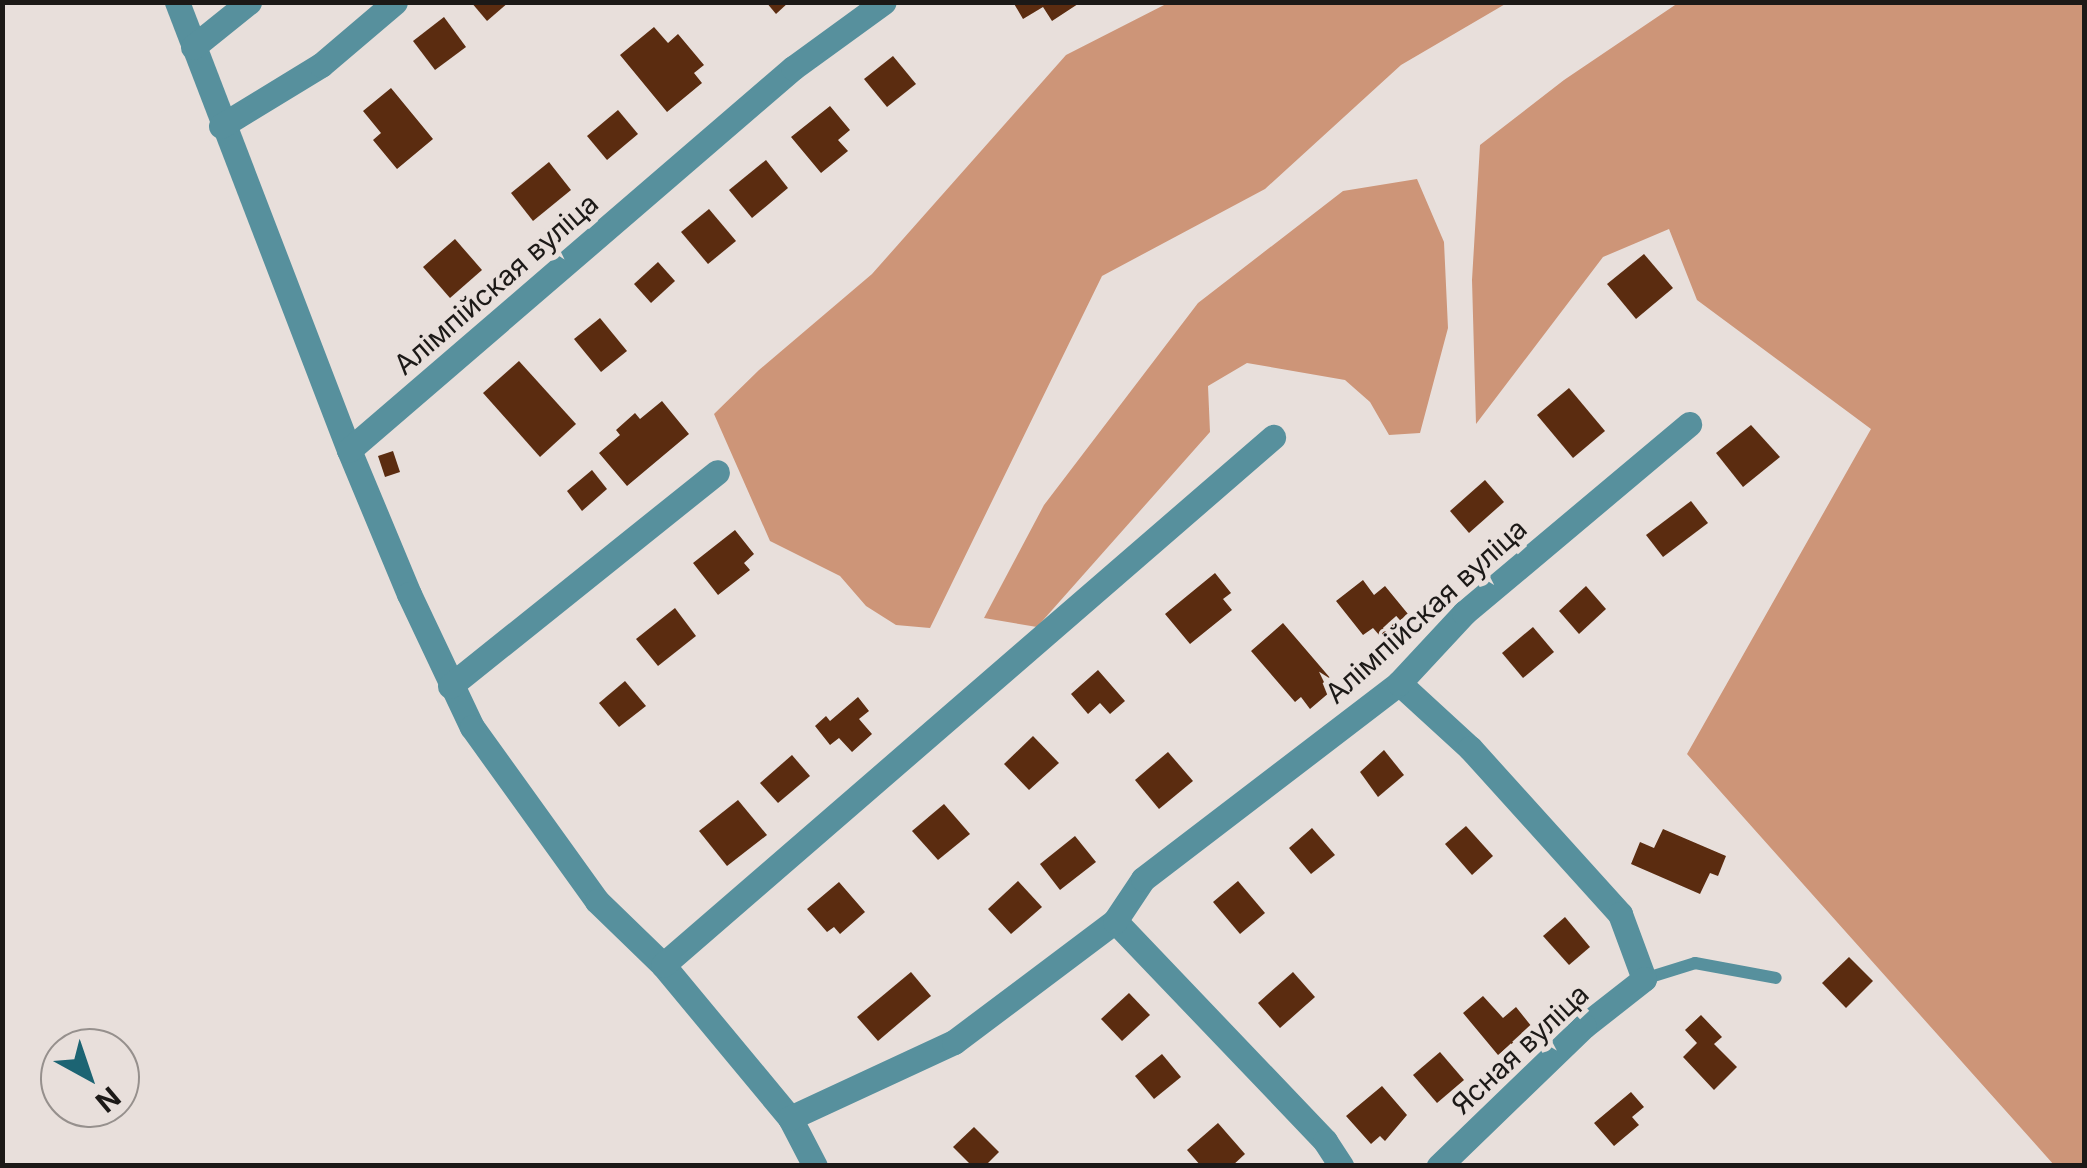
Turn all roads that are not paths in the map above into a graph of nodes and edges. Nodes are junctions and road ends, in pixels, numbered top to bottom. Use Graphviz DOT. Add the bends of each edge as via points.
graph roads {
  1 [pos="176,2"];
  2 [pos="248,2"];
  3 [pos="395,2"];
  4 [pos="884,2"];
  5 [pos="192,47"];
  6 [pos="221,126"];
  7 [pos="1689,424"];
  8 [pos="1273,437"];
  9 [pos="348,450"];
  10 [pos="716,472"];
  11 [pos="1399,683"];
  12 [pos="450,686"];
  13 [pos="1115,922"];
  14 [pos="663,965"];
  15 [pos="1776,978"];
  16 [pos="1644,979"];
  17 [pos="790,1118"];
  18 [pos="815,1166"];
  19 [pos="1342,1166"];
  20 [pos="1440,1166"];
  1 -- 5 [label="street"];
  2 -- 5 [label="street"];
  3 -- 6 [label="street" via="321,65"];
  4 -- 9 [label="street, Алімпійская вуліца" via="794,68"];
  5 -- 6 [label="street"];
  6 -- 9 [label="street"];
  7 -- 11 [label="street, Алімпійская вуліца" via="1464,613"];
  8 -- 14 [label="street"];
  9 -- 12 [label="street"];
  10 -- 12 [label="street"];
  11 -- 13 [label="street, Алімпійская вуліца" via="1143,879"];
  11 -- 16 [label="street" via="1470,748 1620,914"];
  12 -- 14 [label="street" via="596,901"];
  13 -- 17 [label="street, Алімпійская вуліца" via="954,1042"];
  13 -- 19 [label="street" via="1326,1141"];
  14 -- 17 [label="street"];
  15 -- 16 [label="lane" via="1695,964"];
  16 -- 20 [label="street, Ясная вуліца" via="1584,1026"];
  17 -- 18 [label="street"];
}
